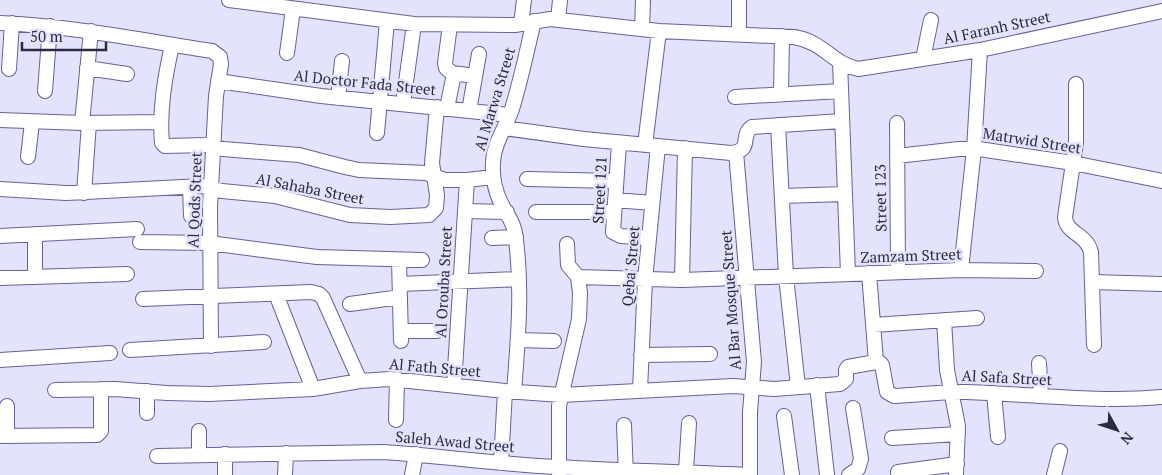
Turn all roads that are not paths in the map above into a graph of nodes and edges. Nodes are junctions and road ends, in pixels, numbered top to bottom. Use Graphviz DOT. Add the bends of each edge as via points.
graph roads {
  1 [pos="229,0"];
  2 [pos="524,0"];
  3 [pos="560,0"];
  4 [pos="643,0"];
  5 [pos="739,0"];
  6 [pos="293,9"];
  7 [pos="1162,11"];
  8 [pos="558,20"];
  9 [pos="931,20"];
  10 [pos="387,21"];
  11 [pos="528,22"];
  12 [pos="6,23"];
  13 [pos="414,24"];
  14 [pos="450,25"];
  15 [pos="50,26"];
  16 [pos="642,29"];
  17 [pos="660,30"];
  18 [pos="91,31"];
  19 [pos="739,34"];
  20 [pos="782,36"];
  21 [pos="172,45"];
  22 [pos="980,50"];
  23 [pos="287,53"];
  24 [pos="479,54"];
  25 [pos="923,60"];
  26 [pos="342,61"];
  27 [pos="840,62"];
  28 [pos="87,68"];
  29 [pos="9,69"];
  30 [pos="127,74"];
  31 [pos="454,74"];
  32 [pos="475,76"];
  33 [pos="218,81"];
  34 [pos="1076,84"];
  35 [pos="45,91"];
  36 [pos="841,91"];
  37 [pos="781,94"];
  38 [pos="735,96"];
  39 [pos="338,98"];
  40 [pos="380,102"];
  41 [pos="403,104"];
  42 [pos="442,108"];
  43 [pos="469,111"];
  44 [pos="509,115"];
  45 [pos="0,120"];
  46 [pos="842,121"];
  47 [pos="32,122"];
  48 [pos="161,122"];
  49 [pos="86,123"];
  50 [pos="897,123"];
  51 [pos="778,125"];
  52 [pos="504,128"];
  53 [pos="377,133"];
  54 [pos="619,143"];
  55 [pos="652,145"];
  56 [pos="214,147"];
  57 [pos="684,148"];
  58 [pos="974,148"];
  59 [pos="736,152"];
  60 [pos="897,156"];
  61 [pos="28,157"];
  62 [pos="1074,163"];
  63 [pos="434,177"];
  64 [pos="493,177"];
  65 [pos="526,179"];
  66 [pos="467,180"];
  67 [pos="1162,180"];
  68 [pos="616,181"];
  69 [pos="190,187"];
  70 [pos="0,189"];
  71 [pos="210,189"];
  72 [pos="84,193"];
  73 [pos="845,194"];
  74 [pos="782,196"];
  75 [pos="652,203"];
  76 [pos="615,206"];
  77 [pos="465,211"];
  78 [pos="507,212"];
  79 [pos="536,212"];
  80 [pos="191,216"];
  81 [pos="34,234"];
  82 [pos="0,236"];
  83 [pos="516,237"];
  84 [pos="492,238"];
  85 [pos="649,238"];
  86 [pos="209,243"];
  87 [pos="566,244"];
  88 [pos="399,260"];
  89 [pos="422,260"];
  90 [pos="960,270"];
  91 [pos="1036,271"];
  92 [pos="898,272"];
  93 [pos="869,273"];
  94 [pos="127,274"];
  95 [pos="848,274"];
  96 [pos="786,276"];
  97 [pos="35,277"];
  98 [pos="578,277"];
  99 [pos="0,278"];
  100 [pos="746,278"];
  101 [pos="519,279"];
  102 [pos="645,280"];
  103 [pos="682,280"];
  104 [pos="460,281"];
  105 [pos="1092,282"];
  106 [pos="1162,284"];
  107 [pos="400,290"];
  108 [pos="276,294"];
  109 [pos="210,296"];
  110 [pos="143,299"];
  111 [pos="350,304"];
  112 [pos="977,318"];
  113 [pos="944,320"];
  114 [pos="873,325"];
  115 [pos="436,331"];
  116 [pos="518,340"];
  117 [pos="554,340"];
  118 [pos="264,342"];
  119 [pos="1094,345"];
  120 [pos="211,346"];
  121 [pos="130,350"];
  122 [pos="110,353"];
  123 [pos="710,354"];
  124 [pos="641,355"];
  125 [pos="0,360"];
  126 [pos="876,362"];
  127 [pos="1039,363"];
  128 [pos="397,379"];
  129 [pos="360,381"];
  130 [pos="454,385"];
  131 [pos="818,385"];
  132 [pos="752,387"];
  133 [pos="798,387"];
  134 [pos="101,389"];
  135 [pos="313,389"];
  136 [pos="54,390"];
  137 [pos="640,390"];
  138 [pos="147,391"];
  139 [pos="509,392"];
  140 [pos="951,392"];
  141 [pos="994,393"];
  142 [pos="561,395"];
  143 [pos="1041,396"];
  144 [pos="1162,397"];
  145 [pos="7,406"];
  146 [pos="853,408"];
  147 [pos="147,413"];
  148 [pos="784,416"];
  149 [pos="396,420"];
  150 [pos="689,423"];
  151 [pos="624,425"];
  152 [pos="199,431"];
  153 [pos="958,434"];
  154 [pos="4,436"];
  155 [pos="998,437"];
  156 [pos="892,438"];
  157 [pos="1060,451"];
  158 [pos="286,453"];
  159 [pos="225,454"];
  160 [pos="416,454"];
  161 [pos="199,455"];
  162 [pos="157,456"];
  163 [pos="501,463"];
  164 [pos="957,469"];
  165 [pos="559,471"];
  166 [pos="686,471"];
  167 [pos="626,472"];
  168 [pos="898,472"];
  169 [pos="721,474"];
  170 [pos="225,475"];
  171 [pos="285,475"];
  172 [pos="412,475"];
  173 [pos="750,475"];
  174 [pos="792,475"];
  175 [pos="827,475"];
  176 [pos="849,475"];
  177 [pos="1054,475"];
  1 -- 6 [label="street"];
  2 -- 11 [label="street, Al Marwa Street"];
  3 -- 8 [label="street"];
  4 -- 16 [label="street"];
  5 -- 19 [label="street"];
  6 -- 10 [label="street"];
  6 -- 23 [label="street"];
  7 -- 22 [label="street, Al Faranh Street"];
  8 -- 11 [label="street"];
  8 -- 16 [label="street"];
  9 -- 25 [label="street"];
  10 -- 13 [label="street"];
  10 -- 40 [label="street"];
  11 -- 14 [label="street"];
  11 -- 44 [label="street, Al Marwa Street"];
  12 -- 15 [label="street"];
  12 -- 29 [label="street"];
  13 -- 14 [label="street"];
  13 -- 41 [label="street"];
  14 -- 31 [label="street" via="445,66"];
  15 -- 18 [label="street"];
  15 -- 35 [label="street"];
  16 -- 17 [label="street"];
  17 -- 19 [label="street"];
  17 -- 55 [label="street, Qeba' Street"];
  18 -- 21 [label="street"];
  18 -- 28 [label="street"];
  19 -- 20 [label="street"];
  20 -- 27 [label="street" via="815,43"];
  20 -- 37 [label="street"];
  21 -- 33 [label="street, Al Qods Street" via="212,51 220,57"];
  21 -- 48 [label="street"];
  22 -- 25 [label="street, Al Faranh Street"];
  22 -- 58 [label="street"];
  24 -- 32 [label="street"];
  25 -- 27 [label="street, Al Faranh Street" via="867,69 848,67"];
  26 -- 39 [label="street"];
  27 -- 36 [label="street"];
  28 -- 30 [label="street"];
  28 -- 49 [label="street"];
  31 -- 32 [label="street"];
  31 -- 42 [label="street"];
  32 -- 43 [label="street"];
  33 -- 39 [label="street, Al Doctor Fada Street"];
  33 -- 56 [label="street, Al Qods Street"];
  34 -- 62 [label="street"];
  36 -- 37 [label="street"];
  36 -- 46 [label="street"];
  37 -- 38 [label="street"];
  39 -- 40 [label="street, Al Doctor Fada Street"];
  40 -- 41 [label="street, Al Doctor Fada Street"];
  40 -- 53 [label="street"];
  41 -- 42 [label="street, Al Doctor Fada Street"];
  42 -- 43 [label="street, Al Doctor Fada Street"];
  42 -- 63 [label="street" via="432,158"];
  43 -- 44 [label="street, Al Doctor Fada Street"];
  44 -- 52 [label="street, Al Marwa Street"];
  45 -- 47 [label="street"];
  46 -- 51 [label="street"];
  46 -- 73 [label="street"];
  47 -- 49 [label="street"];
  47 -- 61 [label="street"];
  48 -- 49 [label="street"];
  48 -- 56 [label="street" via="162,144 165,146"];
  49 -- 72 [label="street"];
  50 -- 60 [label="street, Street 123"];
  51 -- 59 [label="street" via="752,127 746,134 744,148"];
  51 -- 74 [label="street"];
  52 -- 54 [label="street"];
  52 -- 64 [label="street, Al Marwa Street" via="494,154"];
  54 -- 55 [label="street"];
  54 -- 68 [label="street, Street 121"];
  55 -- 57 [label="street"];
  55 -- 75 [label="street, Qeba' Street"];
  56 -- 63 [label="street" via="299,155 359,170 426,173"];
  56 -- 71 [label="street, Al Qods Street"];
  57 -- 59 [label="street"];
  57 -- 103 [label="street"];
  58 -- 60 [label="street, Matrwid Street"];
  58 -- 62 [label="street, Matrwid Street"];
  58 -- 90 [label="street"];
  59 -- 100 [label="street, Al Bar Mosque Street"];
  60 -- 92 [label="street, Street 123"];
  62 -- 67 [label="street, Matrwid Street"];
  62 -- 105 [label="street" via="1065,222 1089,246"];
  63 -- 66 [label="street"];
  63 -- 71 [label="street, Al Sahaba Street" via="436,208 429,215 414,217 357,216 275,196"];
  64 -- 66 [label="street"];
  64 -- 78 [label="street, Al Marwa Street" via="500,202"];
  65 -- 68 [label="street"];
  66 -- 77 [label="street, Al Orouba Street"];
  68 -- 76 [label="street, Street 121"];
  69 -- 71 [label="street, Al Sahaba Street"];
  69 -- 72 [label="street, Al Sahaba Street"];
  69 -- 80 [label="street"];
  70 -- 72 [label="street, Al Sahaba Street"];
  71 -- 86 [label="street, Al Qods Street"];
  73 -- 74 [label="street"];
  73 -- 95 [label="street"];
  74 -- 96 [label="street"];
  75 -- 76 [label="street"];
  75 -- 85 [label="street, Qeba' Street"];
  76 -- 79 [label="street"];
  76 -- 85 [label="street, Street 121" via="615,234"];
  77 -- 78 [label="street"];
  77 -- 104 [label="street, Al Orouba Street"];
  78 -- 83 [label="street, Al Marwa Street"];
  81 -- 82 [label="street"];
  81 -- 86 [label="street" via="139,236"];
  81 -- 97 [label="street"];
  83 -- 84 [label="street"];
  83 -- 101 [label="street, Al Marwa Street"];
  85 -- 102 [label="street, Qeba' Street"];
  86 -- 88 [label="street" via="317,257"];
  86 -- 109 [label="street, Al Qods Street"];
  87 -- 98 [label="street" via="568,265"];
  88 -- 89 [label="street"];
  88 -- 107 [label="street"];
  90 -- 91 [label="street, Zamzam Street"];
  90 -- 92 [label="street, Zamzam Street"];
  92 -- 93 [label="street, Zamzam Street"];
  93 -- 95 [label="street, Zamzam Street"];
  93 -- 114 [label="street"];
  94 -- 97 [label="street"];
  95 -- 96 [label="street, Zamzam Street"];
  96 -- 100 [label="street, Zamzam Street"];
  96 -- 133 [label="street"];
  97 -- 99 [label="street"];
  98 -- 102 [label="street, Zamzam Street"];
  98 -- 142 [label="street" via="578,319"];
  100 -- 103 [label="street, Zamzam Street"];
  100 -- 132 [label="street, Al Bar Mosque Street" via="754,362"];
  101 -- 104 [label="street"];
  101 -- 116 [label="street, Al Marwa Street"];
  102 -- 103 [label="street, Zamzam Street"];
  102 -- 124 [label="street, Qeba' Street"];
  104 -- 107 [label="street"];
  104 -- 130 [label="street, Al Orouba Street"];
  105 -- 106 [label="street"];
  105 -- 119 [label="street"];
  107 -- 111 [label="street"];
  107 -- 115 [label="street" via="401,336"];
  108 -- 109 [label="street"];
  108 -- 129 [label="street" via="311,292 323,298"];
  108 -- 135 [label="street"];
  109 -- 110 [label="street"];
  109 -- 120 [label="street, Al Qods Street"];
  112 -- 113 [label="street"];
  113 -- 114 [label="street"];
  113 -- 140 [label="street" via="946,370"];
  114 -- 126 [label="street"];
  116 -- 117 [label="street"];
  116 -- 139 [label="street, Al Marwa Street"];
  118 -- 120 [label="street"];
  120 -- 121 [label="street"];
  122 -- 125 [label="street"];
  123 -- 124 [label="street"];
  124 -- 137 [label="street, Qeba' Street"];
  126 -- 131 [label="street, Al Fath Street" via="848,367 843,383"];
  126 -- 140 [label="street, Al Safa Street" via="882,365 886,389 892,396"];
  127 -- 143 [label="street"];
  128 -- 129 [label="street, Al Fath Street"];
  128 -- 130 [label="street, Al Fath Street"];
  128 -- 149 [label="street"];
  129 -- 135 [label="street, Al Fath Street"];
  130 -- 139 [label="street, Al Fath Street"];
  131 -- 133 [label="street, Al Fath Street"];
  131 -- 175 [label="street"];
  132 -- 133 [label="street, Al Fath Street"];
  132 -- 137 [label="street, Al Fath Street"];
  132 -- 173 [label="street, Al Bar Mosque Street"];
  134 -- 136 [label="street, Al Fath Street"];
  134 -- 138 [label="street, Al Fath Street"];
  134 -- 154 [label="street" via="101,431 97,435"];
  135 -- 138 [label="street, Al Fath Street" via="209,394"];
  137 -- 142 [label="street, Al Fath Street"];
  138 -- 147 [label="street"];
  139 -- 142 [label="street, Al Fath Street"];
  139 -- 163 [label="street, Al Marwa Street"];
  140 -- 141 [label="street, Al Safa Street"];
  140 -- 153 [label="street"];
  141 -- 143 [label="street, Al Safa Street"];
  141 -- 155 [label="street"];
  142 -- 165 [label="street"];
  143 -- 144 [label="street, Al Safa Street"];
  145 -- 154 [label="street"];
  146 -- 176 [label="street" via="861,459 858,469"];
  148 -- 174 [label="street"];
  150 -- 166 [label="street"];
  151 -- 167 [label="street"];
  152 -- 161 [label="street"];
  153 -- 156 [label="street"];
  153 -- 164 [label="street"];
  157 -- 177 [label="street"];
  158 -- 159 [label="street, Saleh Awad Street"];
  158 -- 160 [label="street, Saleh Awad Street"];
  158 -- 171 [label="street"];
  159 -- 161 [label="street, Saleh Awad Street"];
  159 -- 170 [label="street"];
  160 -- 163 [label="street, Saleh Awad Street"];
  160 -- 172 [label="street"];
  161 -- 162 [label="street, Saleh Awad Street"];
  163 -- 165 [label="street, Saleh Awad Street"];
  164 -- 168 [label="street"];
  165 -- 167 [label="street, Saleh Awad Street"];
  166 -- 167 [label="street, Saleh Awad Street"];
  166 -- 169 [label="street, Saleh Awad Street"];
  169 -- 173 [label="street, Saleh Awad Street"];
}
